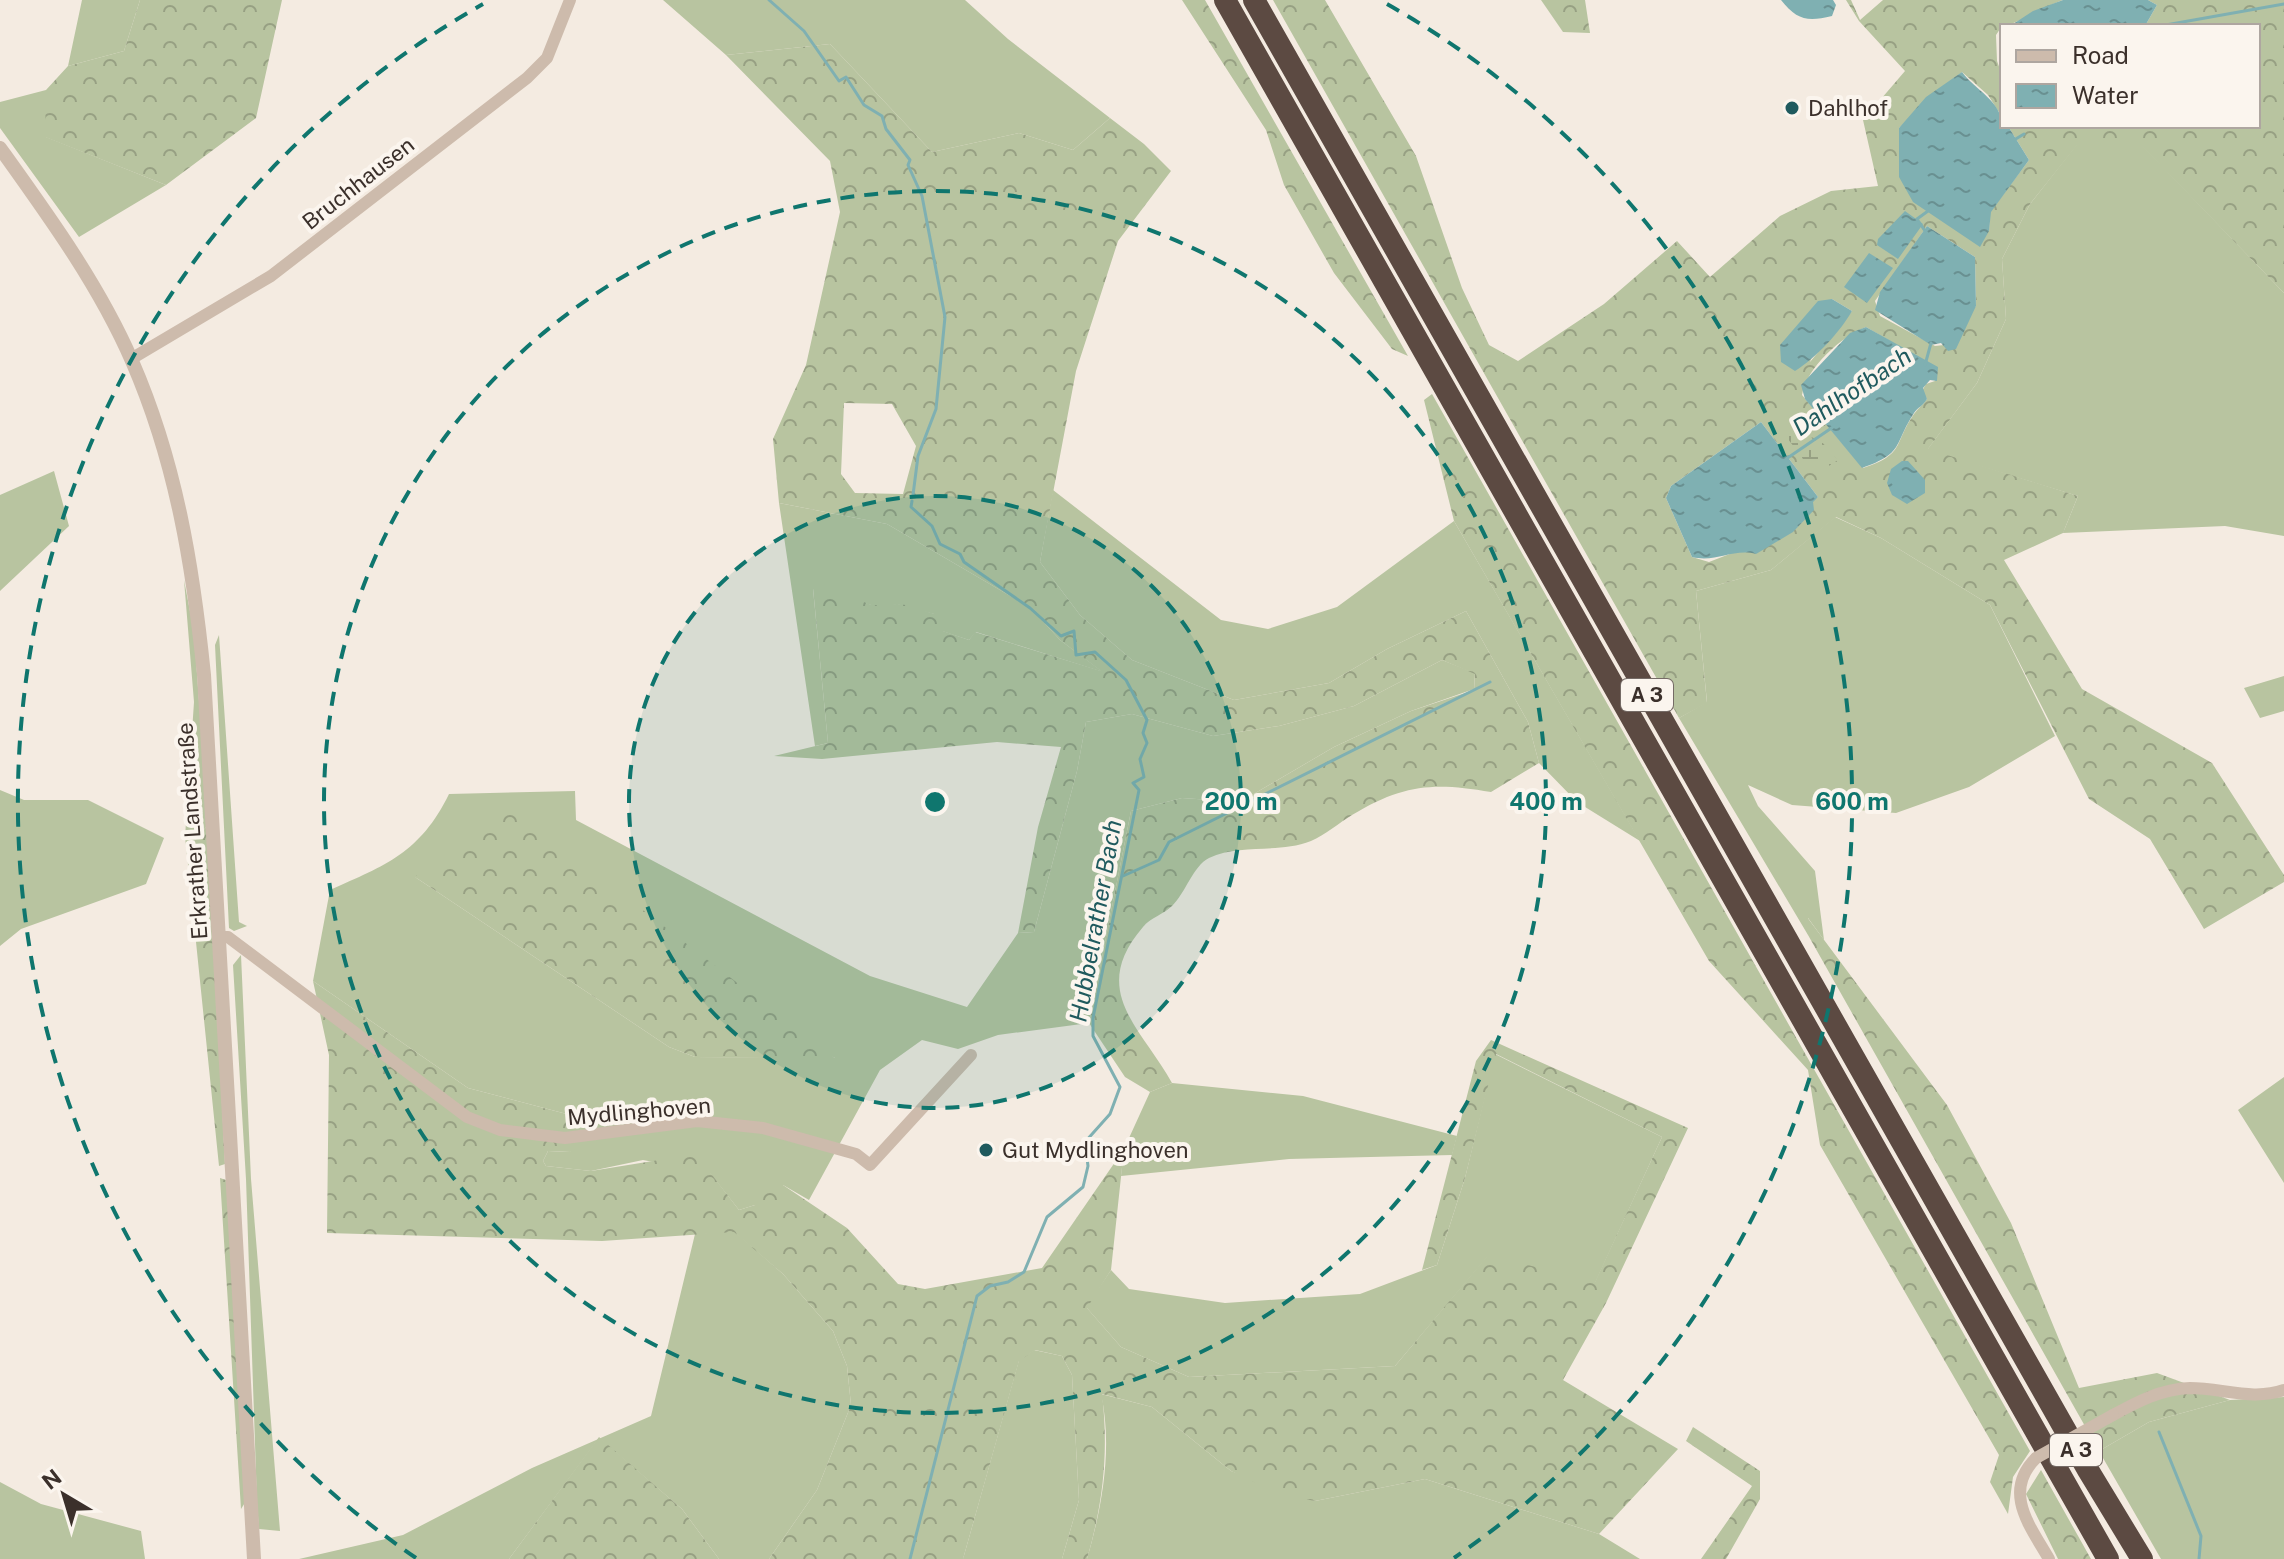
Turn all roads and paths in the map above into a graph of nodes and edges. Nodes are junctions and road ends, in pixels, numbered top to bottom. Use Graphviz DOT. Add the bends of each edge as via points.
graph roads {
  1 [pos="570,0"];
  2 [pos="1225,0"];
  3 [pos="1254,0"];
  4 [pos="0,148"];
  5 [pos="131,359"];
  6 [pos="221,937"];
  7 [pos="971,1055"];
  8 [pos="2284,1390"];
  9 [pos="254,1559"];
  10 [pos="2049,1559"];
  11 [pos="2108,1559"];
  12 [pos="2142,1559"];
  1 -- 5 [label="street, Bruchhausen" via="547,58 527,78 271,276"];
  2 -- 11 [label="highway, A 3"];
  3 -- 12 [label="highway, A 3"];
  4 -- 5 [label="street, Erkrather Landstraße" via="76,260"];
  5 -- 6 [label="street, Erkrather Landstraße" via="171,470 196,593"];
  6 -- 7 [label="street, Mydlinghoven" via="228,937 467,1117 500,1130 565,1138 697,1121 750,1126 856,1154 870,1165"];
  6 -- 9 [label="street, Erkrather Landstraße"];
  8 -- 10 [label="street, bridge" via="2256,1396 2189,1388 2165,1391 2036,1458 2024,1474 2020,1507"];
}
